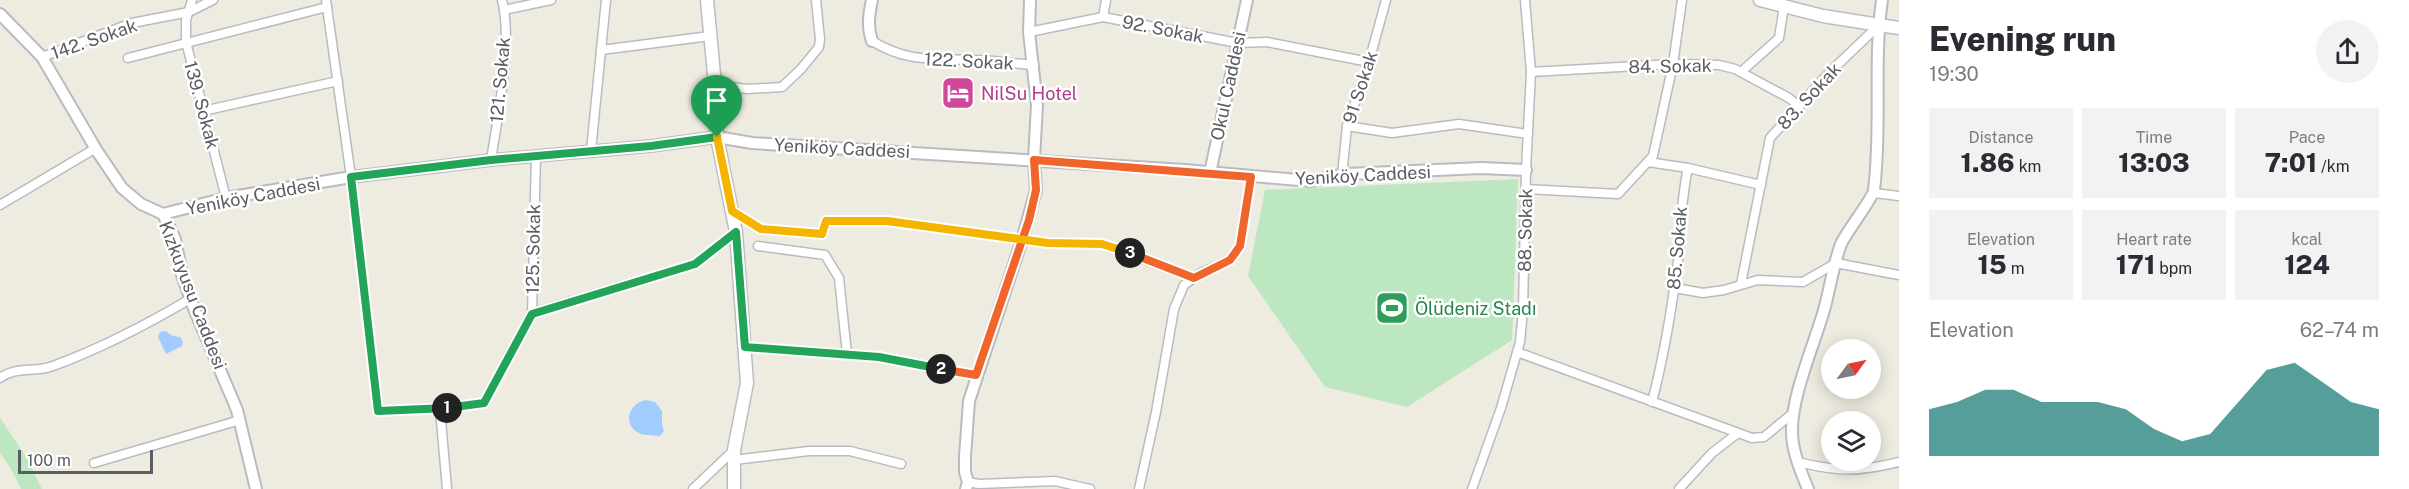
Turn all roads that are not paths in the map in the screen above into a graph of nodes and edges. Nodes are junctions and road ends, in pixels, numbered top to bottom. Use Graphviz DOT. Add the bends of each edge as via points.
graph roads {
  1 [pos="192,0"];
  2 [pos="213,0"];
  3 [pos="502,0"];
  4 [pos="551,0"];
  5 [pos="606,0"];
  6 [pos="707,0"];
  7 [pos="816,0"];
  8 [pos="873,0"];
  9 [pos="1030,0"];
  10 [pos="1106,0"];
  11 [pos="1247,0"];
  12 [pos="1386,0"];
  13 [pos="1525,0"];
  14 [pos="1683,0"];
  15 [pos="1760,0"];
  16 [pos="1882,0"];
  17 [pos="326,3"];
  18 [pos="1784,6"];
  19 [pos="504,10"];
  20 [pos="189,12"];
  21 [pos="0,14"];
  22 [pos="1103,17"];
  23 [pos="1878,26"];
  24 [pos="1899,28"];
  25 [pos="1029,32"];
  26 [pos="710,36"];
  27 [pos="872,41"];
  28 [pos="186,42"];
  29 [pos="1238,43"];
  30 [pos="601,50"];
  31 [pos="42,57"];
  32 [pos="128,58"];
  33 [pos="1370,62"];
  34 [pos="1673,64"];
  35 [pos="1034,65"];
  36 [pos="1531,72"];
  37 [pos="1741,72"];
  38 [pos="338,81"];
  39 [pos="715,85"];
  40 [pos="1799,106"];
  41 [pos="203,111"];
  42 [pos="1347,126"];
  43 [pos="1528,134"];
  44 [pos="717,137"];
  45 [pos="96,148"];
  46 [pos="591,151"];
  47 [pos="536,156"];
  48 [pos="491,160"];
  49 [pos="1034,160"];
  50 [pos="1648,162"];
  51 [pos="1688,168"];
  52 [pos="1526,170"];
  53 [pos="1210,173"];
  54 [pos="1341,175"];
  55 [pos="351,177"];
  56 [pos="1251,177"];
  57 [pos="1761,185"];
  58 [pos="1526,189"];
  59 [pos="1874,193"];
  60 [pos="1899,196"];
  61 [pos="226,198"];
  62 [pos="0,205"];
  63 [pos="732,211"];
  64 [pos="163,214"];
  65 [pos="736,232"];
  66 [pos="1022,240"];
  67 [pos="758,246"];
  68 [pos="1836,263"];
  69 [pos="1899,275"];
  70 [pos="1194,278"];
  71 [pos="1741,284"];
  72 [pos="1674,288"];
  73 [pos="190,299"];
  74 [pos="532,314"];
  75 [pos="745,347"];
  76 [pos="1517,352"];
  77 [pos="847,354"];
  78 [pos="976,375"];
  79 [pos="0,378"];
  80 [pos="1652,402"];
  81 [pos="440,409"];
  82 [pos="1793,413"];
  83 [pos="240,420"];
  84 [pos="1738,433"];
  85 [pos="734,455"];
  86 [pos="1798,462"];
  87 [pos="1899,462"];
  88 [pos="94,464"];
  89 [pos="901,464"];
  90 [pos="967,485"];
  91 [pos="256,489"];
  92 [pos="447,489"];
  93 [pos="693,489"];
  94 [pos="734,489"];
  95 [pos="1090,489"];
  96 [pos="1139,489"];
  97 [pos="1472,489"];
  98 [pos="1679,489"];
  99 [pos="1808,489"];
  1 -- 20 [label="street, 139. Sokak"];
  2 -- 20 [label="street, 142. Sokak"];
  3 -- 19 [label="street, 121. Sokak"];
  4 -- 19 [label="street"];
  5 -- 30 [label="street"];
  6 -- 26 [label="main road"];
  7 -- 39 [label="street" via="819,47 782,87 747,89"];
  8 -- 27 [label="street" via="869,15"];
  9 -- 25 [label="street"];
  10 -- 22 [label="street"];
  11 -- 29 [label="street, Okul Caddesi"];
  12 -- 33 [label="street, 91 Sokak"];
  13 -- 36 [label="street, 88. Sokak"];
  14 -- 34 [label="street"];
  15 -- 18 [label="main road"];
  16 -- 23 [label="street"];
  17 -- 28 [label="street"];
  17 -- 38 [label="street"];
  18 -- 23 [label="main road"];
  18 -- 37 [label="street" via="1779,38"];
  19 -- 48 [label="street, 121. Sokak" via="505,65"];
  20 -- 28 [label="street, 139. Sokak"];
  20 -- 31 [label="street, 142. Sokak" via="132,23"];
  21 -- 31 [label="street, Kızkuyusu Caddesi"];
  22 -- 25 [label="street, 92. Sokak"];
  22 -- 29 [label="street, 92. Sokak"];
  23 -- 24 [label="main road"];
  23 -- 40 [label="street, 83. Sokak"];
  23 -- 59 [label="street"];
  25 -- 35 [label="street"];
  26 -- 30 [label="street"];
  26 -- 39 [label="main road"];
  27 -- 35 [label="street, 122. Sokak" via="918,60"];
  28 -- 32 [label="street"];
  28 -- 41 [label="street, 139. Sokak"];
  29 -- 33 [label="street, 92. Sokak" via="1267,42"];
  29 -- 53 [label="street, Okul Caddesi"];
  30 -- 46 [label="street"];
  31 -- 45 [label="street, Kızkuyusu Caddesi"];
  33 -- 42 [label="street, 91 Sokak"];
  34 -- 36 [label="street, 84. Sokak"];
  34 -- 37 [label="street, 84. Sokak" via="1719,65"];
  34 -- 50 [label="street" via="1653,156"];
  35 -- 49 [label="street"];
  36 -- 43 [label="street, 88. Sokak"];
  37 -- 40 [label="street, 84. Sokak"];
  38 -- 41 [label="street"];
  38 -- 55 [label="street"];
  39 -- 44 [label="main road"];
  40 -- 57 [label="street, 83. Sokak" via="1770,138"];
  41 -- 61 [label="street, 139. Sokak"];
  42 -- 43 [label="street" via="1392,133 1459,124"];
  42 -- 54 [label="street, 91 Sokak"];
  43 -- 52 [label="street, 88. Sokak"];
  44 -- 46 [label="street, Yeniköy Caddesi"];
  44 -- 49 [label="street, Yeniköy Caddesi" via="752,143"];
  44 -- 63 [label="main road"];
  45 -- 62 [label="street"];
  45 -- 64 [label="street, Kızkuyusu Caddesi" via="122,188 141,204"];
  46 -- 47 [label="street, Yeniköy Caddesi"];
  47 -- 48 [label="street, Yeniköy Caddesi"];
  47 -- 74 [label="street, 125. Sokak"];
  48 -- 55 [label="street, Yeniköy Caddesi"];
  49 -- 53 [label="street, Yeniköy Caddesi"];
  49 -- 66 [label="street" via="1036,190"];
  50 -- 51 [label="street"];
  50 -- 58 [label="street" via="1618,194"];
  51 -- 57 [label="street"];
  51 -- 72 [label="street, 85. Sokak" via="1681,198"];
  52 -- 54 [label="street, Yeniköy Caddesi" via="1481,168"];
  52 -- 58 [label="street, 88. Sokak"];
  53 -- 56 [label="street, Yeniköy Caddesi"];
  54 -- 56 [label="street, Yeniköy Caddesi" via="1310,181"];
  55 -- 61 [label="street, Yeniköy Caddesi"];
  55 -- 81 [label="street, 125. Sokak" via="378,411"];
  56 -- 70 [label="street" via="1240,246 1230,260"];
  57 -- 71 [label="street, 83. Sokak"];
  58 -- 76 [label="street, 88. Sokak" via="1523,310"];
  59 -- 60 [label="street"];
  59 -- 68 [label="street" via="1850,226"];
  61 -- 64 [label="street, Yeniköy Caddesi"];
  63 -- 65 [label="main road"];
  63 -- 66 [label="street" via="761,229 822,234 826,221 887,221"];
  64 -- 73 [label="street, Kızkuyusu Caddesi" via="175,239"];
  65 -- 74 [label="street" via="695,264"];
  65 -- 75 [label="main road"];
  66 -- 70 [label="street" via="1102,244"];
  66 -- 78 [label="street"];
  67 -- 77 [label="street" via="825,255 839,278"];
  68 -- 69 [label="street"];
  68 -- 71 [label="street" via="1803,282 1758,280"];
  68 -- 82 [label="street"];
  70 -- 96 [label="street" via="1184,285 1174,309"];
  71 -- 72 [label="street" via="1703,293"];
  72 -- 80 [label="street, 85. Sokak"];
  73 -- 79 [label="street" via="123,338 75,358 44,369 15,370"];
  73 -- 83 [label="street, Kızkuyusu Caddesi"];
  74 -- 81 [label="street, 125. Sokak" via="484,403"];
  75 -- 77 [label="street"];
  75 -- 85 [label="main road" via="747,383"];
  76 -- 80 [label="street"];
  76 -- 97 [label="street, 88. Sokak"];
  77 -- 78 [label="street"];
  78 -- 90 [label="street" via="967,422"];
  80 -- 84 [label="street"];
  81 -- 92 [label="street"];
  82 -- 84 [label="street" via="1764,437"];
  82 -- 86 [label="street" via="1792,435"];
  83 -- 88 [label="street"];
  83 -- 91 [label="street, Kızkuyusu Caddesi"];
  84 -- 98 [label="street" via="1712,453"];
  85 -- 89 [label="street" via="850,451"];
  85 -- 93 [label="street"];
  85 -- 94 [label="main road"];
  86 -- 87 [label="street" via="1832,470 1864,470"];
  86 -- 99 [label="street"];
  90 -- 95 [label="street" via="1055,481"];
}
